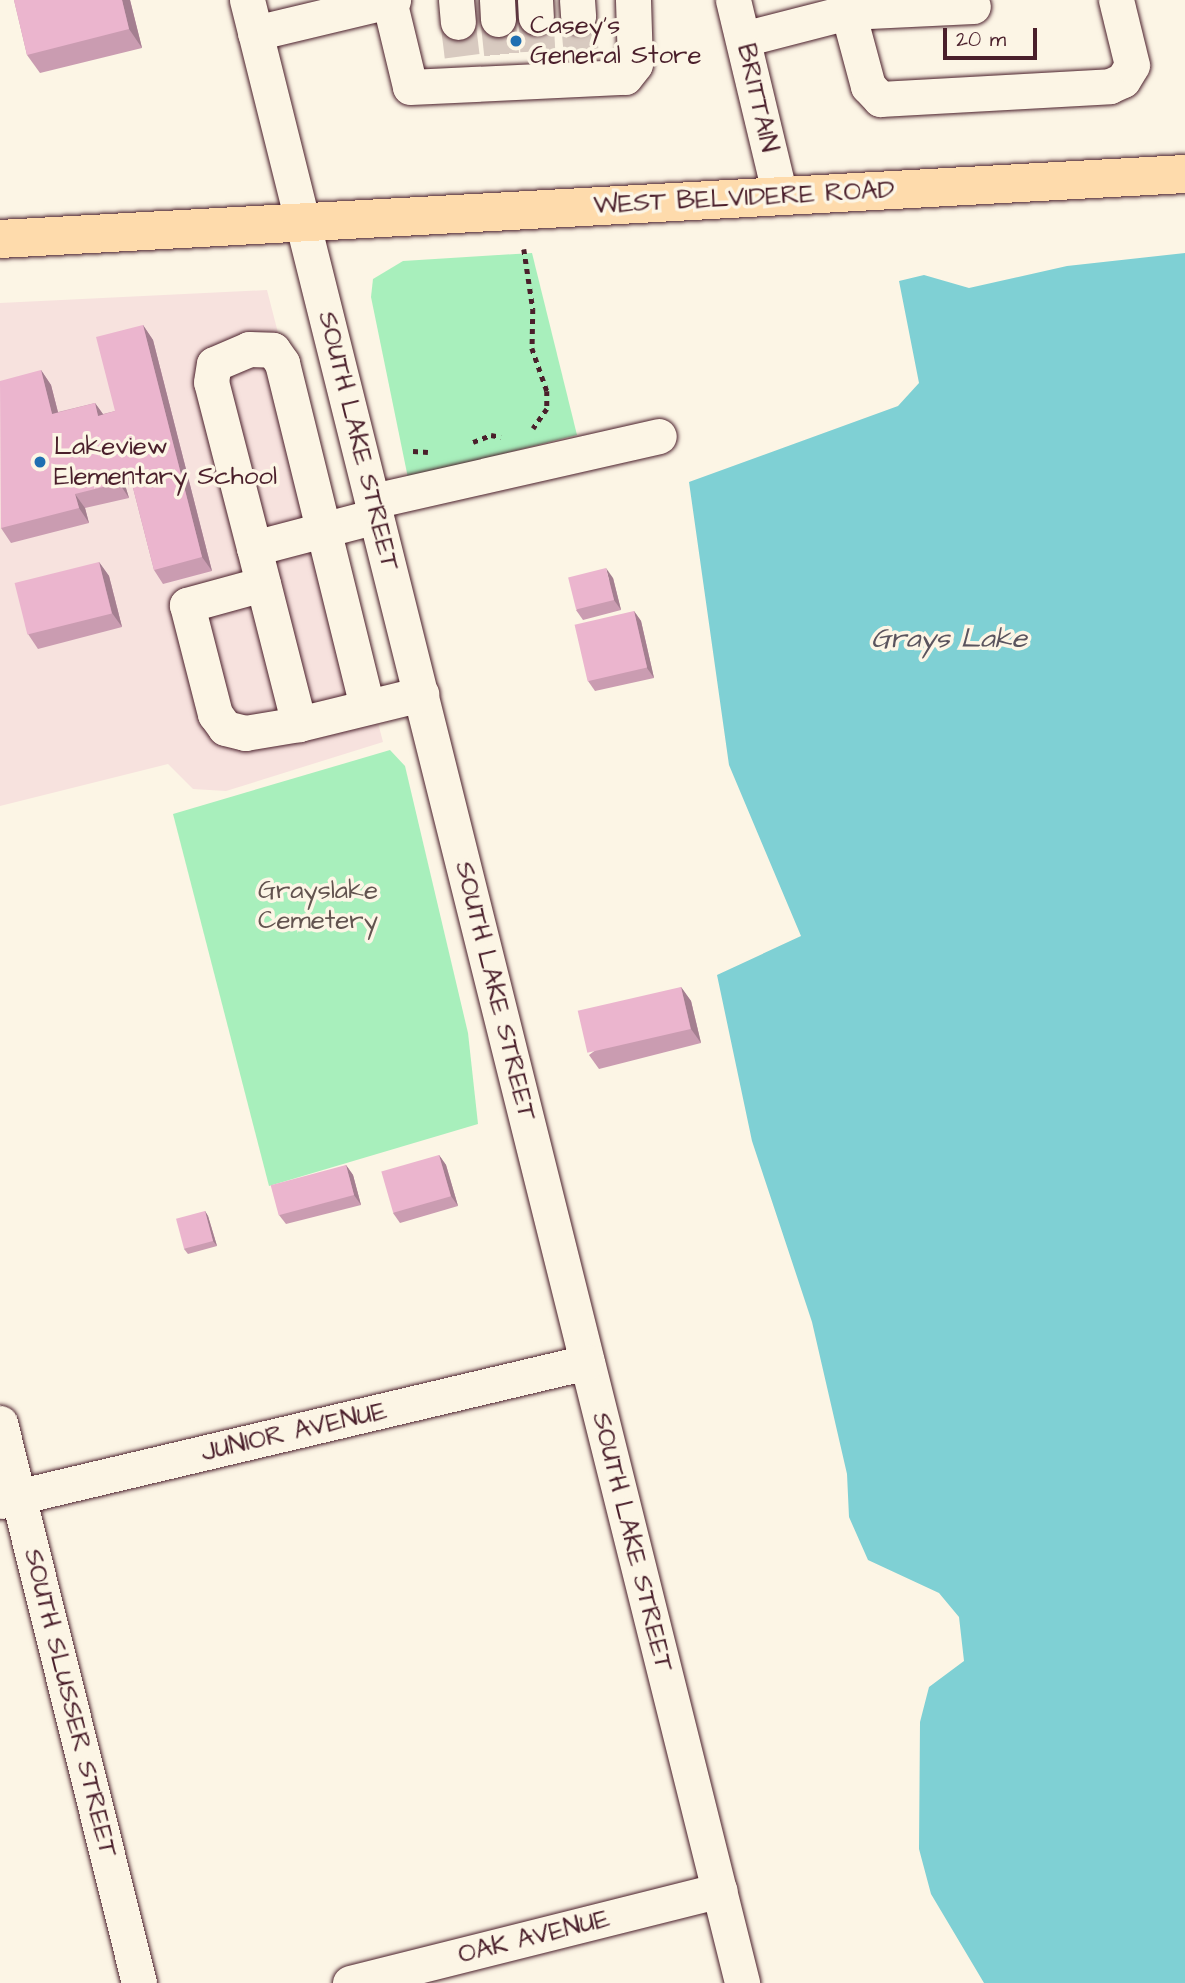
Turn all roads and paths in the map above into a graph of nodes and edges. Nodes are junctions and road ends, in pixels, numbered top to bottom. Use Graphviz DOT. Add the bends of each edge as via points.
graph roads {
  1 [pos="391,0"];
  2 [pos="633,0"];
  3 [pos="733,0"];
  4 [pos="1116,0"];
  5 [pos="973,6"];
  6 [pos="848,12"];
  7 [pos="251,16"];
  8 [pos="743,40"];
  9 [pos="1185,174"];
  10 [pos="780,196"];
  11 [pos="303,222"];
  12 [pos="0,239"];
  13 [pos="524,249"];
  14 [pos="528,431"];
  15 [pos="510,436"];
  16 [pos="659,436"];
  17 [pos="467,445"];
  18 [pos="413,451"];
  19 [pos="441,453"];
  20 [pos="374,508"];
  21 [pos="324,529"];
  22 [pos="254,548"];
  23 [pos="263,584"];
  24 [pos="421,694"];
  25 [pos="367,707"];
  26 [pos="299,724"];
  27 [pos="587,1362"];
  28 [pos="0,1423"];
  29 [pos="9,1499"];
  30 [pos="719,1890"];
  31 [pos="139,1983"];
  32 [pos="350,1983"];
  33 [pos="742,1983"];
  1 -- 2 [label="street" via="410,87 463,70 540,66 582,65 625,77 635,64"];
  1 -- 7 [label="street"];
  3 -- 8 [label="street, BRITTAIN"];
  4 -- 6 [label="street" via="1132,65 1130,73 1116,83 880,99 868,86"];
  5 -- 6 [label="street"];
  6 -- 8 [label="street"];
  7 -- 11 [label="street, SOUTH LAKE STREET"];
  8 -- 10 [label="street, BRITTAIN"];
  9 -- 10 [label="main road, WEST BELVIDERE ROAD"];
  10 -- 11 [label="main road, WEST BELVIDERE ROAD"];
  11 -- 12 [label="main road, WEST BELVIDERE ROAD"];
  11 -- 20 [label="street, SOUTH LAKE STREET"];
  13 -- 14 [label="path" via="533,309 532,348 547,391 547,409 537,426"];
  15 -- 17 [label="path" via="491,435"];
  16 -- 20 [label="street"];
  18 -- 19 [label="path"];
  20 -- 21 [label="street"];
  20 -- 24 [label="street, SOUTH LAKE STREET"];
  21 -- 22 [label="street"];
  21 -- 22 [label="street" via="282,363 273,350 249,349 215,365 211,382"];
  21 -- 25 [label="street"];
  22 -- 23 [label="street"];
  23 -- 26 [label="street"];
  23 -- 26 [label="street" via="187,606 215,714 225,728 265,732"];
  24 -- 25 [label="street"];
  24 -- 27 [label="street, SOUTH LAKE STREET"];
  25 -- 26 [label="street"];
  27 -- 29 [label="street, JUNIOR AVENUE"];
  27 -- 30 [label="street, SOUTH LAKE STREET"];
  28 -- 29 [label="street, SOUTH SLUSSER STREET"];
  29 -- 31 [label="street, SOUTH SLUSSER STREET"];
  30 -- 32 [label="street, OAK AVENUE"];
  30 -- 33 [label="street, SOUTH LAKE STREET"];
}
